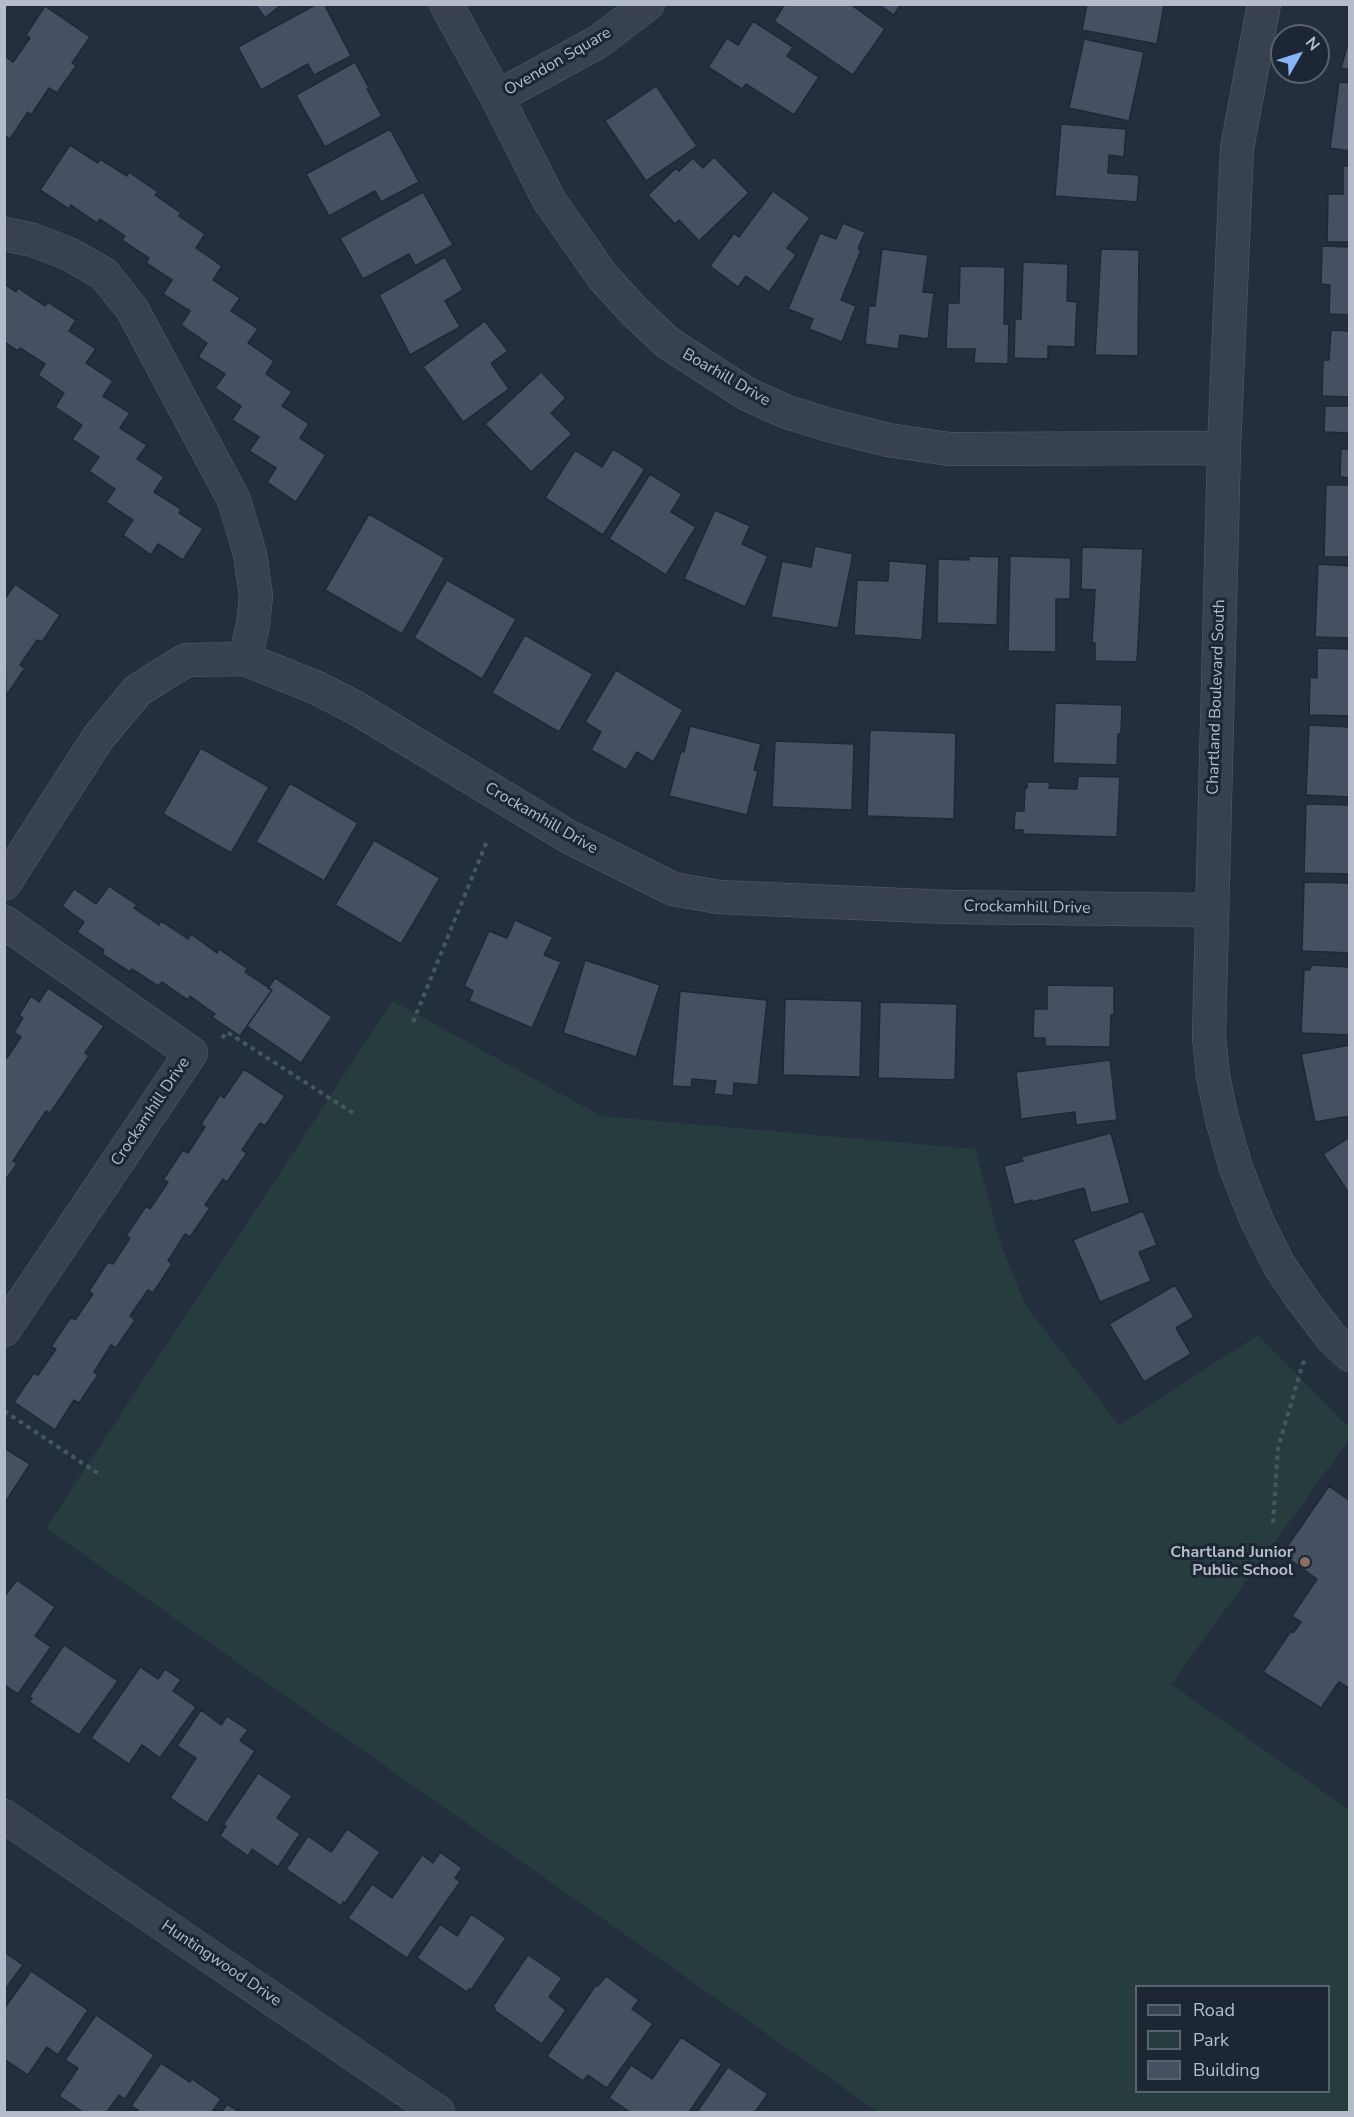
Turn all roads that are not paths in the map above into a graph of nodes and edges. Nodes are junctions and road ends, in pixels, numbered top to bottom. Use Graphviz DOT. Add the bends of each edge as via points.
graph roads {
  1 [pos="446,4"];
  2 [pos="648,4"];
  3 [pos="1264,4"];
  4 [pos="497,97"];
  5 [pos="4,234"];
  6 [pos="1224,448"];
  7 [pos="245,659"];
  8 [pos="4,884"];
  9 [pos="1212,910"];
  10 [pos="4,922"];
  11 [pos="4,1330"];
  12 [pos="1340,1346"];
  13 [pos="4,1816"];
  14 [pos="438,2112"];
  1 -- 4 [label="street, Boarhill Drive"];
  2 -- 4 [label="street, Ovendon Square" via="598,42"];
  3 -- 6 [label="street, Chartland Boulevard South" via="1238,148"];
  4 -- 6 [label="street, Boarhill Drive" via="549,200 603,277 668,343 747,394 829,425 888,440 949,449"];
  5 -- 7 [label="street" via="69,254 104,273 132,309 234,500 250,554 256,596"];
  6 -- 9 [label="street, Chartland Boulevard South"];
  7 -- 8 [label="street, Crockamhill Drive" via="186,660 138,690 98,738"];
  7 -- 9 [label="street, Crockamhill Drive" via="347,703 569,837 673,889 719,897 948,907"];
  9 -- 12 [label="street, Chartland Boulevard South" via="1209,1036 1222,1119 1236,1168 1279,1265"];
  10 -- 11 [label="street, Crockamhill Drive" via="191,1053"];
  13 -- 14 [label="street, Huntingwood Drive"];
}
